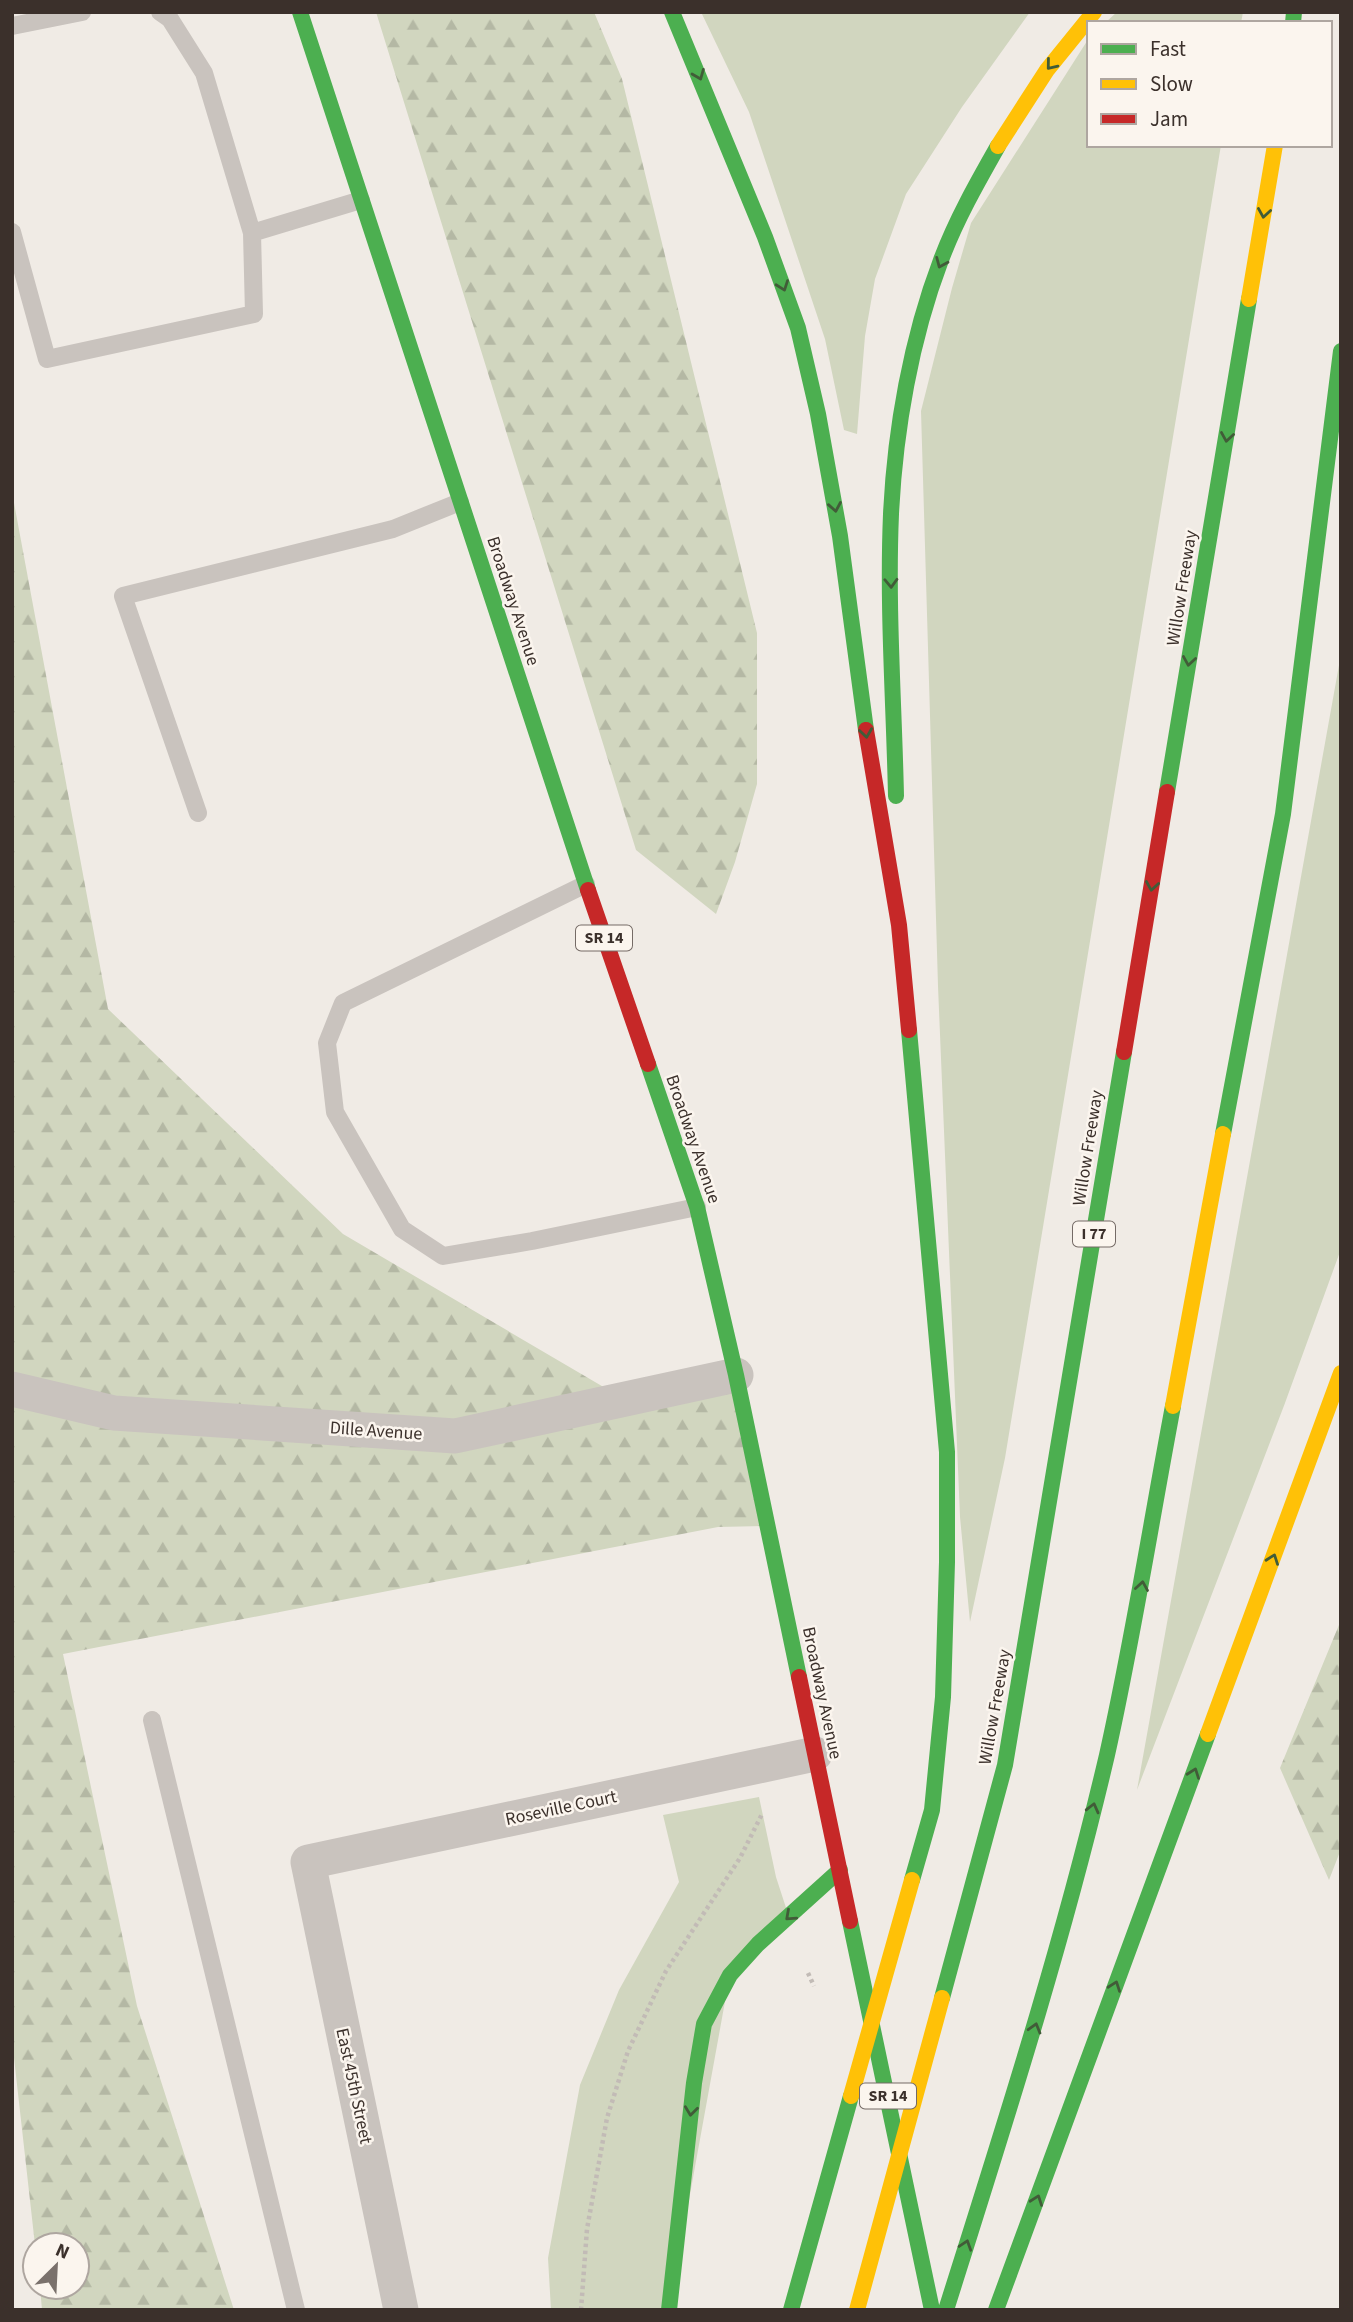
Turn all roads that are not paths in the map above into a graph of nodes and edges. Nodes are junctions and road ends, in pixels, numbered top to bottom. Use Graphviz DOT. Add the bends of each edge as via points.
graph roads {
  1 [pos="82,12"];
  2 [pos="160,12"];
  3 [pos="300,12"];
  4 [pos="672,12"];
  5 [pos="1094,12"];
  6 [pos="12,26"];
  7 [pos="1275,147"];
  8 [pos="361,201"];
  9 [pos="12,232"];
  10 [pos="253,233"];
  11 [pos="1341,351"];
  12 [pos="460,502"];
  13 [pos="198,813"];
  14 [pos="586,884"];
  15 [pos="899,925"];
  16 [pos="697,1207"];
  17 [pos="1341,1373"];
  18 [pos="736,1375"];
  19 [pos="1338,1386"];
  20 [pos="12,1389"];
  21 [pos="152,1720"];
  22 [pos="815,1754"];
  23 [pos="308,1862"];
  24 [pos="842,1876"];
  25 [pos="296,2310"];
  26 [pos="401,2310"];
  27 [pos="669,2310"];
  28 [pos="791,2310"];
  29 [pos="856,2310"];
  30 [pos="932,2310"];
  31 [pos="946,2310"];
  32 [pos="996,2310"];
  1 -- 6 [label="lane"];
  2 -- 10 [label="lane" via="170,19 204,73"];
  3 -- 8 [label="main road, Broadway Avenue / SR 14"];
  4 -- 15 [label="main road, one-way" via="798,328 840,536 867,741"];
  5 -- 15 [label="main road, one-way" via="1041,77 960,216 934,278 911,371 895,462 890,545"];
  7 -- 29 [label="main road, Willow Freeway / I 77, one-way" via="1005,1765"];
  8 -- 10 [label="lane"];
  8 -- 12 [label="main road, Broadway Avenue / SR 14"];
  9 -- 10 [label="lane" via="47,359 254,314"];
  31 -- 11 [label="main road, one-way" via="1067,1916 1139,1600 1283,814"];
  12 -- 13 [label="lane" via="393,529 123,596"];
  12 -- 14 [label="main road, Broadway Avenue / SR 14"];
  14 -- 16 [label="main road, Broadway Avenue / SR 14"];
  14 -- 16 [label="lane" via="343,1003 327,1043 335,1112 402,1229 443,1256"];
  15 -- 28 [label="main road" via="947,1451 943,1697 932,1810"];
  16 -- 18 [label="main road, Broadway Avenue / SR 14"];
  17 -- 19 [label="main road"];
  18 -- 20 [label="street, Dille Avenue" via="455,1436 114,1413"];
  18 -- 22 [label="main road, Broadway Avenue / SR 14"];
  32 -- 19 [label="main road, one-way"];
  21 -- 25 [label="lane"];
  22 -- 23 [label="street, Roseville Court"];
  22 -- 24 [label="main road, Broadway Avenue / SR 14"];
  23 -- 26 [label="street, East 45th Street"];
  24 -- 27 [label="main road, one-way" via="758,1944 730,1975 704,2024"];
  24 -- 30 [label="main road, Broadway Avenue / SR 14"];
}
